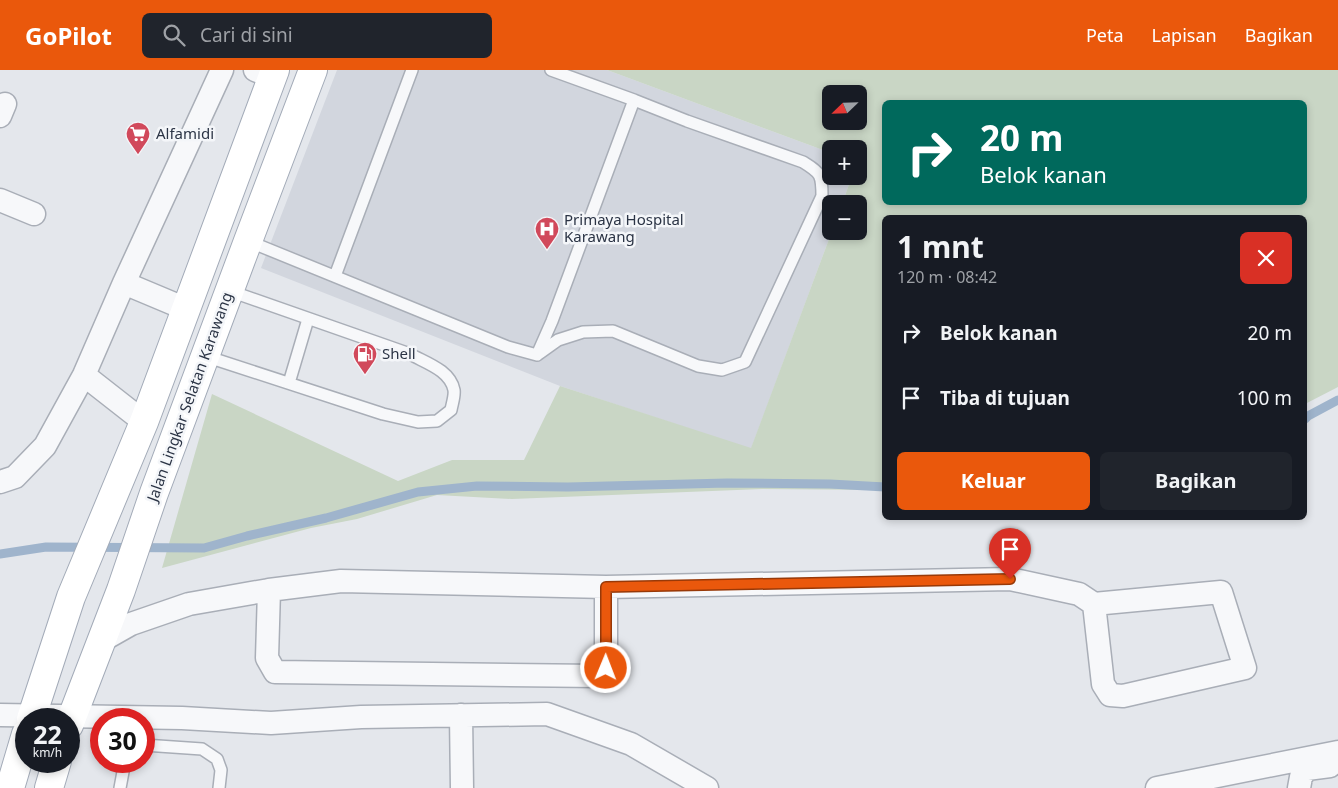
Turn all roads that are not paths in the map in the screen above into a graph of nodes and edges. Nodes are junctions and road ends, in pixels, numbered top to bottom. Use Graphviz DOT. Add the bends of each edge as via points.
graph roads {
  1 [pos="222,70"];
  2 [pos="313,70"];
  3 [pos="412,70"];
  4 [pos="551,70"];
  5 [pos="268,72"];
  6 [pos="634,100"];
  7 [pos="0,200"];
  8 [pos="34,214"];
  9 [pos="248,241"];
  10 [pos="335,276"];
  11 [pos="124,283"];
  12 [pos="230,291"];
  13 [pos="186,309"];
  14 [pos="308,319"];
  15 [pos="537,355"];
  16 [pos="205,356"];
  17 [pos="84,375"];
  18 [pos="288,384"];
  19 [pos="144,422"];
  20 [pos="0,482"];
  21 [pos="606,587"];
  22 [pos="270,590"];
  23 [pos="1094,604"];
  24 [pos="101,642"];
  25 [pos="35,708"];
  26 [pos="75,708"];
  27 [pos="0,715"];
  28 [pos="461,715"];
  29 [pos="15,719"];
  30 [pos="80,720"];
  31 [pos="155,746"];
  32 [pos="1338,752"];
  33 [pos="1338,764"];
  34 [pos="15,772"];
  35 [pos="53,773"];
  36 [pos="123,773"];
  37 [pos="10,788"];
  38 [pos="49,788"];
  39 [pos="120,788"];
  40 [pos="219,788"];
  41 [pos="462,788"];
  42 [pos="707,788"];
  43 [pos="1157,788"];
  44 [pos="1299,788"];
  1 -- 11 [label="street"];
  2 -- 9 [label="main road, Jalan Lingkar Selatan Karawang"];
  3 -- 10 [label="lane"];
  4 -- 6 [label="lane"];
  5 -- 13 [label="main road"];
  6 -- 15 [label="lane"];
  6 -- 15 [label="lane" via="803,162 817,171 822,182 822,196 745,362 722,370 698,366 613,331 583,332 558,340"];
  7 -- 8 [label="street"];
  9 -- 10 [label="lane"];
  9 -- 12 [label="main road, Jalan Lingkar Selatan Karawang"];
  10 -- 15 [label="lane" via="508,347"];
  11 -- 13 [label="street"];
  11 -- 17 [label="street"];
  12 -- 14 [label="lane"];
  12 -- 16 [label="main road, Jalan Lingkar Selatan Karawang"];
  13 -- 19 [label="main road"];
  14 -- 18 [label="lane"];
  14 -- 18 [label="lane" via="410,354 437,368 449,378 454,392 451,410 436,421 418,422"];
  16 -- 18 [label="lane"];
  16 -- 24 [label="main road, Jalan Lingkar Selatan Karawang"];
  17 -- 19 [label="street"];
  17 -- 20 [label="street" via="44,446 15,477"];
  19 -- 25 [label="main road" via="71,598"];
  21 -- 22 [label="street" via="341,582"];
  21 -- 22 [label="street" via="606,668 599,676 275,672 268,658"];
  21 -- 23 [label="street" via="1010,579 1079,594"];
  22 -- 24 [label="street" via="189,604 131,624"];
  23 -- 23 [label="street" via="1222,592 1245,668 1123,696 1110,695 1103,684"];
  24 -- 26 [label="main road, Jalan Lingkar Selatan Karawang"];
  27 -- 29 [label="street"];
  28 -- 30 [label="street" via="271,723 182,718"];
  28 -- 41 [label="street"];
  28 -- 42 [label="street" via="547,714 632,744"];
  31 -- 40 [label="lane" via="202,749 217,759 221,770"];
  32 -- 43 [label="street"];
  33 -- 44 [label="street" via="1307,769"];
  34 -- 37 [label="main road"];
  35 -- 38 [label="main road"];
  36 -- 39 [label="lane"];
}
